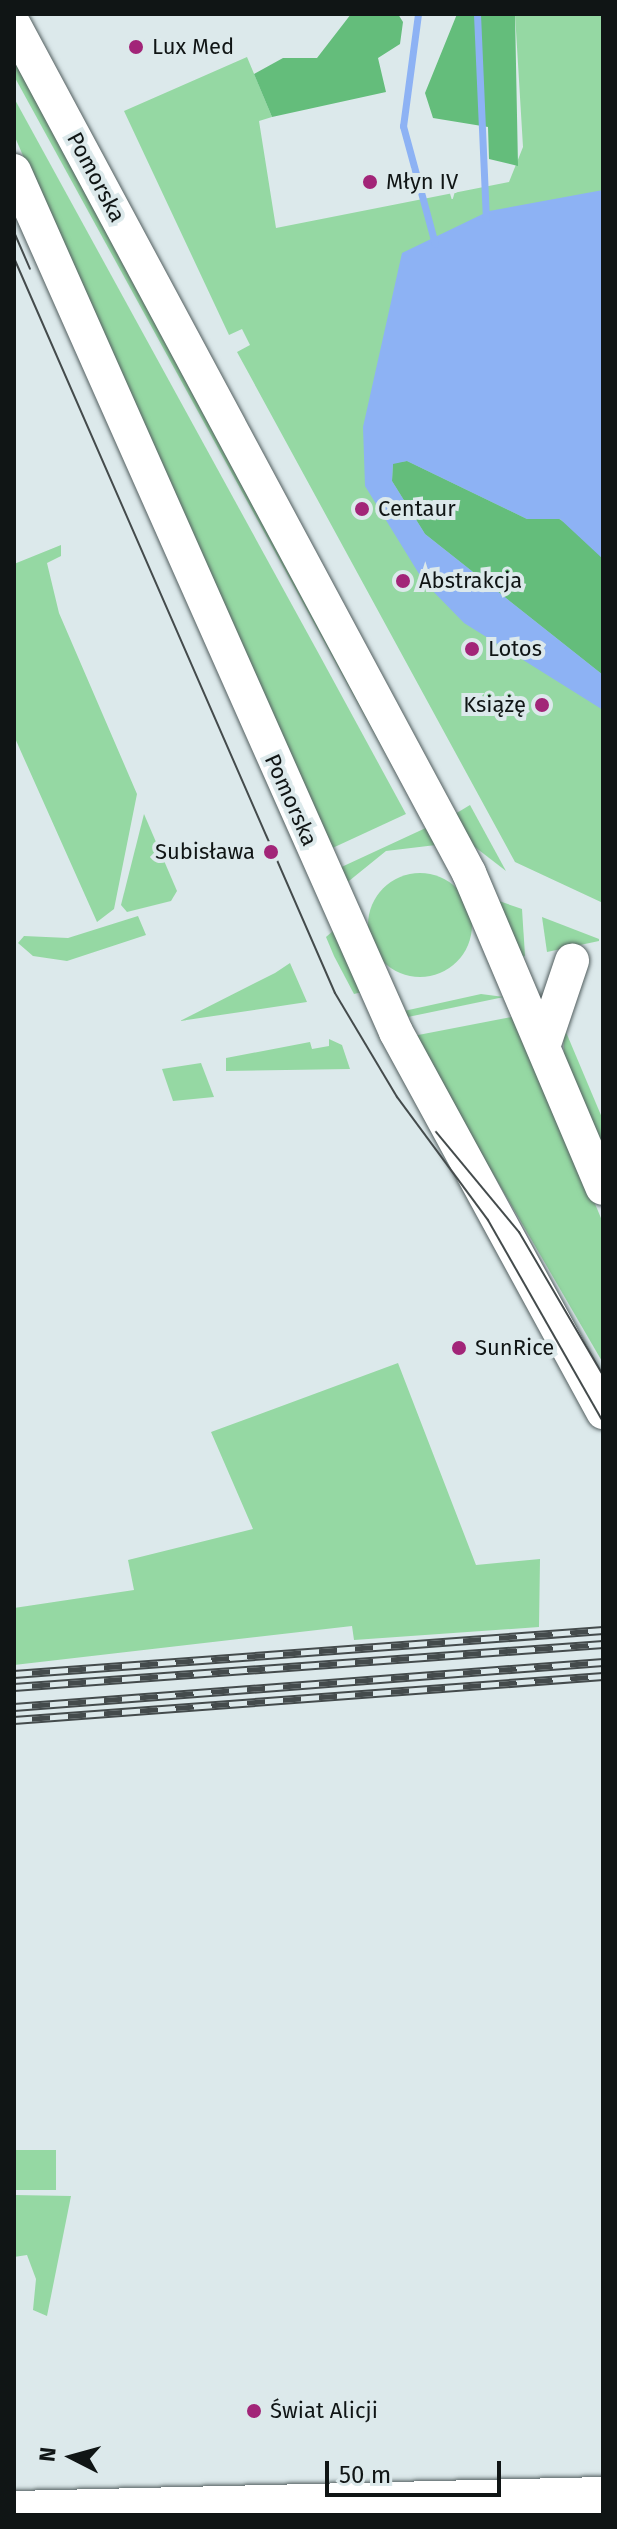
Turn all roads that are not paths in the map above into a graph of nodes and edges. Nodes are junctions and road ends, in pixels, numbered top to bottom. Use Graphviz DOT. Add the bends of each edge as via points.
graph roads {
  1 [pos="14,25"];
  2 [pos="14,171"];
  3 [pos="572,961"];
  4 [pos="544,1044"];
  5 [pos="603,1188"];
  6 [pos="603,1412"];
  7 [pos="603,2496"];
  8 [pos="14,2510"];
  1 -- 4 [label="main road, Pomorska" via="457,849"];
  2 -- 6 [label="main road, Pomorska" via="396,1032"];
  3 -- 4 [label="main road"];
  4 -- 5 [label="main road, Pomorska"];
  7 -- 8 [label="main road"];
}
